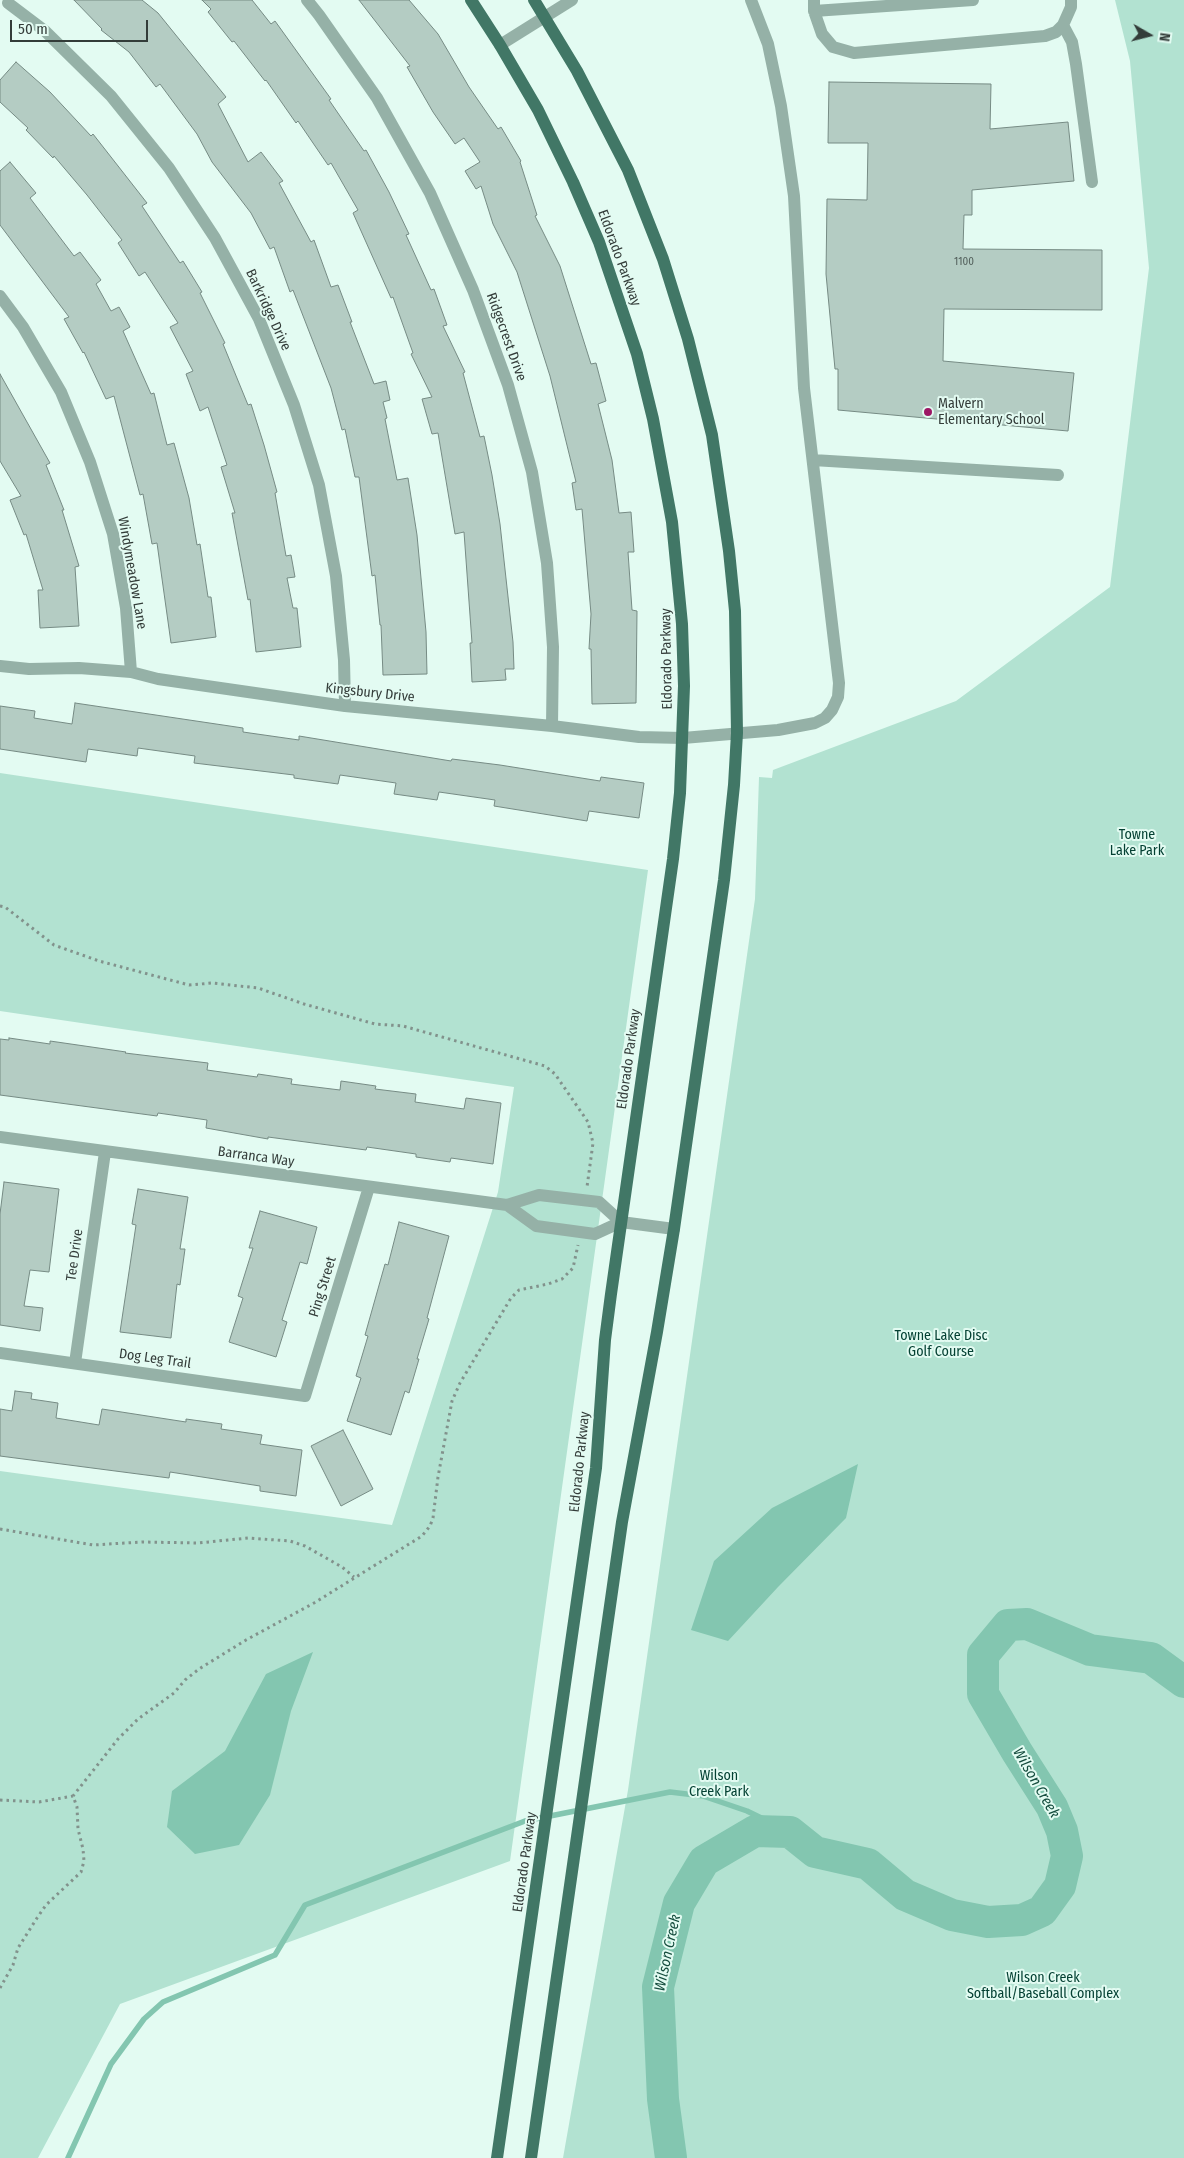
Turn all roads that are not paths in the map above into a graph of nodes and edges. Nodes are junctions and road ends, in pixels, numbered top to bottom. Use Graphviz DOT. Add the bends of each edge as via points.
graph roads {
  1 [pos="306,0"];
  2 [pos="471,0"];
  3 [pos="534,0"];
  4 [pos="572,0"];
  5 [pos="751,0"];
  6 [pos="973,0"];
  7 [pos="1071,0"];
  8 [pos="9,2"];
  9 [pos="814,6"];
  10 [pos="0,14"];
  11 [pos="546,17"];
  12 [pos="1064,25"];
  13 [pos="500,45"];
  14 [pos="1092,182"];
  15 [pos="0,296"];
  16 [pos="813,460"];
  17 [pos="1058,474"];
  18 [pos="0,666"];
  19 [pos="131,672"];
  20 [pos="345,706"];
  21 [pos="552,726"];
  22 [pos="737,733"];
  23 [pos="683,738"];
  24 [pos="0,1137"];
  25 [pos="106,1152"];
  26 [pos="369,1188"];
  27 [pos="507,1205"];
  28 [pos="621,1222"];
  29 [pos="674,1229"];
  30 [pos="0,1353"];
  31 [pos="75,1363"];
  32 [pos="305,1396"];
  33 [pos="497,2158"];
  34 [pos="531,2158"];
  1 -- 21 [label="street, Ridgecrest Drive" via="376,98 430,193 473,290 508,385 532,472 547,563 553,647"];
  2 -- 13 [label="main road, Eldorado Parkway"];
  3 -- 11 [label="main road"];
  4 -- 11 [label="street"];
  5 -- 16 [label="street, Kingsbury Drive" via="768,44 794,196 804,388"];
  6 -- 9 [label="street"];
  7 -- 12 [label="street"];
  8 -- 10 [label="street"];
  8 -- 20 [label="street, Barkridge Drive" via="45,31 111,96 164,160 215,238 259,319 294,405 319,485 336,576"];
  9 -- 12 [label="street" via="822,34 833,47 854,53 1045,36"];
  11 -- 13 [label="street"];
  11 -- 22 [label="main road" via="628,170 668,275 700,382 712,435 729,551 736,650"];
  12 -- 14 [label="street" via="1072,42 1076,64"];
  13 -- 23 [label="main road, Eldorado Parkway" via="538,110 573,182 602,251 637,354 672,522 682,624"];
  15 -- 19 [label="street, Windymeadow Lane" via="23,327 60,392 90,462 113,534 126,608"];
  16 -- 17 [label="street"];
  16 -- 22 [label="street, Kingsbury Drive" via="838,697 825,718 815,723"];
  18 -- 19 [label="street, Kingsbury Drive"];
  19 -- 20 [label="street, Kingsbury Drive" via="158,679"];
  20 -- 21 [label="street, Kingsbury Drive"];
  21 -- 23 [label="street, Kingsbury Drive" via="639,737"];
  22 -- 23 [label="street, Kingsbury Drive"];
  22 -- 29 [label="main road" via="724,880"];
  23 -- 28 [label="main road, Eldorado Parkway" via="673,859"];
  24 -- 25 [label="street, Barranca Way"];
  25 -- 26 [label="street, Barranca Way"];
  25 -- 31 [label="street, Tee Drive"];
  26 -- 27 [label="street, Barranca Way"];
  26 -- 32 [label="street, Ping Street"];
  27 -- 28 [label="street, Barranca Way" via="539,1195 599,1202"];
  27 -- 28 [label="street, Barranca Way" via="536,1226 594,1234"];
  28 -- 29 [label="street"];
  28 -- 33 [label="main road, Eldorado Parkway" via="605,1340 600,1430 588,1535"];
  29 -- 34 [label="main road" via="622,1522"];
  30 -- 31 [label="street, Dog Leg Trail"];
  31 -- 32 [label="street, Dog Leg Trail"];
}
